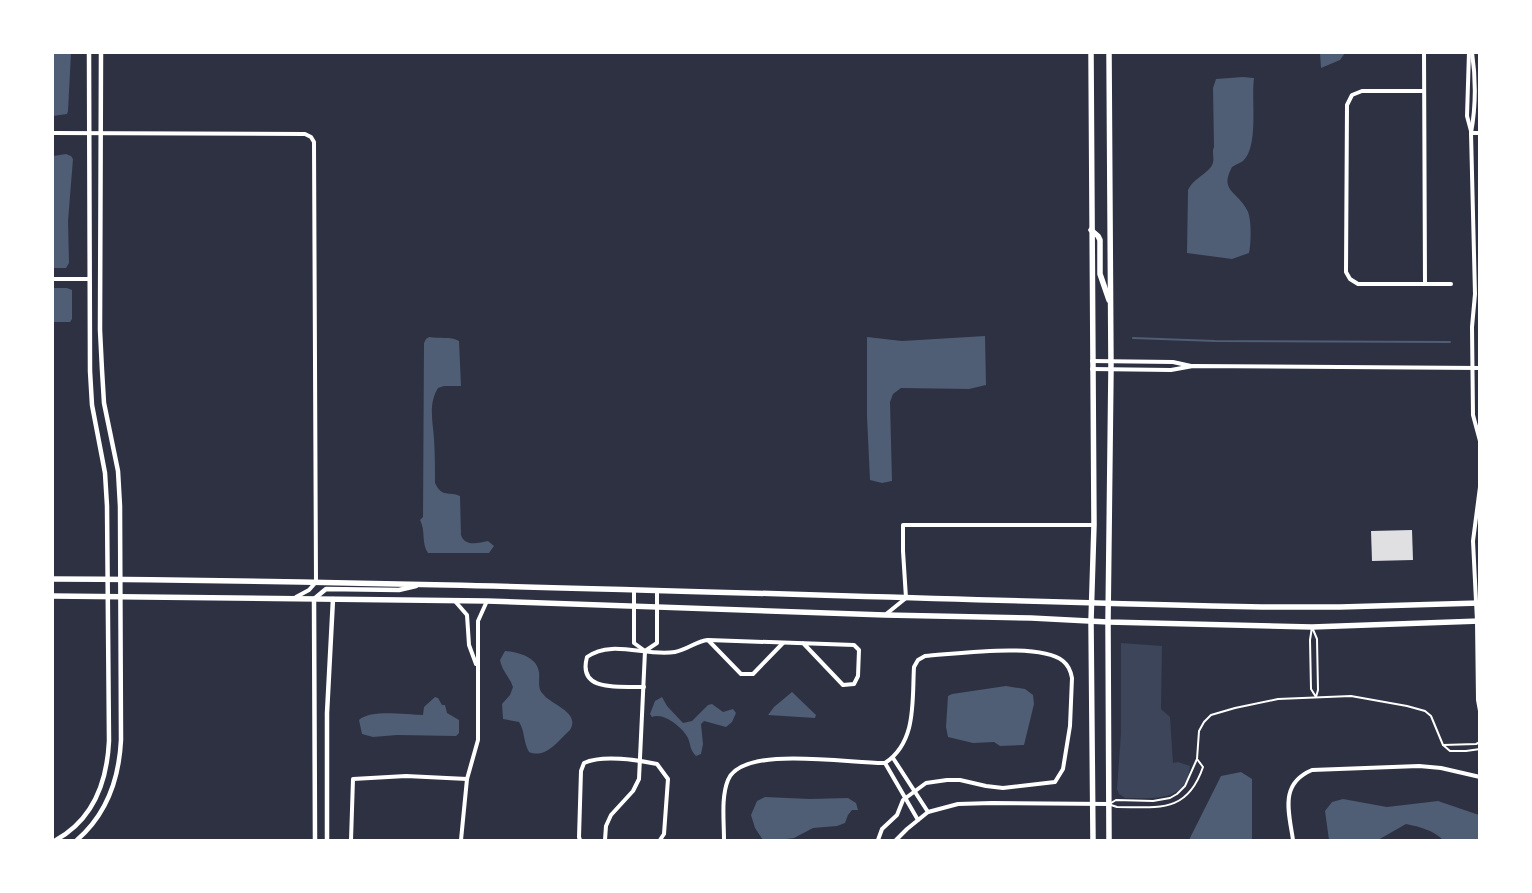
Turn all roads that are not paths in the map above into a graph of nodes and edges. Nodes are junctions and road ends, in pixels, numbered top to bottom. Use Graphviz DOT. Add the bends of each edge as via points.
graph roads {
  1 [pos="89,52"];
  2 [pos="102,52"];
  3 [pos="1090,52"];
  4 [pos="1109,52"];
  5 [pos="1424,52"];
  6 [pos="1471,52"];
  7 [pos="1424,91"];
  8 [pos="52,133"];
  9 [pos="89,133"];
  10 [pos="102,133"];
  11 [pos="1471,133"];
  12 [pos="1480,133"];
  13 [pos="1091,230"];
  14 [pos="52,279"];
  15 [pos="89,279"];
  16 [pos="100,279"];
  17 [pos="1425,284"];
  18 [pos="1451,284"];
  19 [pos="1111,304"];
  20 [pos="1092,361"];
  21 [pos="1111,361"];
  22 [pos="1193,366"];
  23 [pos="1472,368"];
  24 [pos="1480,368"];
  25 [pos="1092,369"];
  26 [pos="1111,369"];
  27 [pos="1480,441"];
  28 [pos="1480,487"];
  29 [pos="1094,525"];
  30 [pos="52,578"];
  31 [pos="108,579"];
  32 [pos="120,579"];
  33 [pos="316,582"];
  34 [pos="422,584"];
  35 [pos="634,590"];
  36 [pos="657,591"];
  37 [pos="52,596"];
  38 [pos="108,597"];
  39 [pos="121,598"];
  40 [pos="333,598"];
  41 [pos="906,598"];
  42 [pos="292,599"];
  43 [pos="314,599"];
  44 [pos="454,600"];
  45 [pos="487,601"];
  46 [pos="1092,601"];
  47 [pos="1108,603"];
  48 [pos="1478,603"];
  49 [pos="634,605"];
  50 [pos="657,606"];
  51 [pos="885,615"];
  52 [pos="1091,621"];
  53 [pos="1478,621"];
  54 [pos="1108,622"];
  55 [pos="1312,627"];
  56 [pos="708,640"];
  57 [pos="783,642"];
  58 [pos="804,643"];
  59 [pos="646,651"];
  60 [pos="477,666"];
  61 [pos="644,687"];
  62 [pos="1316,697"];
  63 [pos="1480,711"];
  64 [pos="1480,742"];
  65 [pos="1443,745"];
  66 [pos="1480,749"];
  67 [pos="893,758"];
  68 [pos="1197,759"];
  69 [pos="640,761"];
  70 [pos="885,763"];
  71 [pos="1480,777"];
  72 [pos="468,779"];
  73 [pos="914,790"];
  74 [pos="906,797"];
  75 [pos="1093,804"];
  76 [pos="1109,804"];
  77 [pos="928,812"];
  78 [pos="918,820"];
  79 [pos="56,840"];
  80 [pos="77,840"];
  81 [pos="315,840"];
  82 [pos="327,840"];
  83 [pos="351,840"];
  84 [pos="461,840"];
  85 [pos="580,840"];
  86 [pos="606,840"];
  87 [pos="660,840"];
  88 [pos="724,840"];
  89 [pos="878,840"];
  90 [pos="896,840"];
  91 [pos="1093,840"];
  92 [pos="1109,840"];
  93 [pos="1293,840"];
  1 -- 9 [label="street"];
  2 -- 10 [label="street"];
  3 -- 13 [label="main road"];
  4 -- 19 [label="main road"];
  5 -- 7 [label="street"];
  6 -- 11 [label="street" via="1467,116"];
  6 -- 11 [label="street" via="1475,76"];
  7 -- 17 [label="street"];
  7 -- 17 [label="street" via="1362,91 1352,95 1347,105 1346,272 1358,284"];
  8 -- 9 [label="street"];
  9 -- 10 [label="street"];
  9 -- 15 [label="street"];
  10 -- 16 [label="street"];
  10 -- 33 [label="street" via="305,134 314,142"];
  11 -- 12 [label="street"];
  11 -- 23 [label="street" via="1475,294"];
  13 -- 19 [label="main road" via="1100,240 1100,274"];
  13 -- 20 [label="main road"];
  14 -- 15 [label="street"];
  15 -- 16 [label="street"];
  15 -- 31 [label="street" via="92,405 105,473"];
  16 -- 32 [label="street" via="104,403 118,471"];
  17 -- 18 [label="street"];
  19 -- 21 [label="main road"];
  20 -- 21 [label="street"];
  20 -- 25 [label="main road"];
  21 -- 22 [label="street" via="1173,362"];
  21 -- 26 [label="main road"];
  22 -- 23 [label="street"];
  22 -- 26 [label="street" via="1171,370"];
  23 -- 24 [label="street"];
  23 -- 27 [label="street" via="1473,415"];
  25 -- 26 [label="street"];
  25 -- 29 [label="main road"];
  26 -- 47 [label="main road"];
  28 -- 48 [label="street" via="1473,541"];
  29 -- 41 [label="street" via="903,525"];
  29 -- 46 [label="main road"];
  30 -- 31 [label="main road"];
  31 -- 32 [label="main road"];
  31 -- 38 [label="street"];
  32 -- 33 [label="main road"];
  32 -- 39 [label="street"];
  33 -- 34 [label="main road"];
  33 -- 42 [label="street" via="306,593"];
  34 -- 35 [label="main road"];
  34 -- 43 [label="street" via="399,590 326,589"];
  35 -- 36 [label="main road"];
  35 -- 49 [label="street"];
  36 -- 41 [label="main road"];
  36 -- 50 [label="street"];
  37 -- 38 [label="main road"];
  38 -- 39 [label="main road"];
  38 -- 79 [label="street" via="109,741 105,777 89,811 77,825"];
  39 -- 42 [label="main road"];
  39 -- 80 [label="street" via="120,762 110,798 98,818"];
  40 -- 43 [label="main road"];
  40 -- 44 [label="main road"];
  40 -- 82 [label="street" via="327,712"];
  41 -- 46 [label="main road"];
  41 -- 51 [label="street"];
  42 -- 43 [label="main road"];
  43 -- 81 [label="street"];
  44 -- 45 [label="main road"];
  44 -- 60 [label="street" via="468,615 469,645"];
  45 -- 49 [label="main road"];
  45 -- 60 [label="street" via="478,621"];
  46 -- 47 [label="main road"];
  46 -- 52 [label="main road"];
  47 -- 48 [label="main road" via="1340,607"];
  47 -- 54 [label="main road"];
  48 -- 53 [label="street"];
  49 -- 50 [label="main road"];
  49 -- 59 [label="street" via="634,643"];
  50 -- 51 [label="main road"];
  50 -- 59 [label="street" via="657,643"];
  51 -- 52 [label="main road"];
  52 -- 54 [label="main road"];
  52 -- 75 [label="main road"];
  53 -- 55 [label="main road"];
  53 -- 63 [label="street"];
  54 -- 55 [label="main road"];
  54 -- 76 [label="main road"];
  55 -- 62 [label="lane" via="1317,639"];
  55 -- 62 [label="lane" via="1311,689"];
  56 -- 57 [label="street"];
  56 -- 57 [label="street" via="741,674 753,674"];
  56 -- 59 [label="street" via="675,652"];
  57 -- 58 [label="street"];
  58 -- 58 [label="street" via="843,685 854,684 858,676 859,650 854,645"];
  59 -- 61 [label="street"];
  59 -- 61 [label="street" via="603,649 587,657 584,668 587,678 597,685"];
  60 -- 72 [label="street" via="478,740"];
  61 -- 69 [label="street"];
  62 -- 65 [label="lane" via="1351,696 1425,711 1431,716"];
  62 -- 68 [label="lane" via="1278,699 1211,715 1199,731"];
  64 -- 65 [label="lane"];
  65 -- 66 [label="lane" via="1450,751"];
  67 -- 70 [label="street"];
  67 -- 73 [label="street"];
  67 -- 73 [label="street" via="902,747 911,725 914,667 925,656 1023,650 1056,656 1065,662 1072,678 1070,726 1063,769 1055,782 1003,788 947,780 926,783"];
  68 -- 76 [label="lane" via="1178,794 1153,800 1116,800"];
  68 -- 76 [label="lane" via="1202,767 1198,780 1181,801 1160,807 1117,807"];
  69 -- 85 [label="street" via="593,760 584,763 581,771"];
  69 -- 86 [label="street" via="640,779 611,815 606,826"];
  69 -- 87 [label="street" via="657,764 668,779 664,834"];
  70 -- 74 [label="street"];
  70 -- 88 [label="street" via="783,758 765,759 733,770 725,793"];
  71 -- 93 [label="street" via="1419,766 1312,770 1295,781 1290,791 1288,804"];
  72 -- 83 [label="street" via="406,776 353,779"];
  72 -- 84 [label="street"];
  73 -- 74 [label="street"];
  73 -- 77 [label="street"];
  74 -- 78 [label="street"];
  74 -- 89 [label="street" via="897,815 882,829"];
  75 -- 76 [label="street"];
  75 -- 77 [label="street" via="958,804"];
  75 -- 91 [label="main road"];
  76 -- 92 [label="main road"];
  77 -- 78 [label="street"];
  78 -- 90 [label="street"];
}
